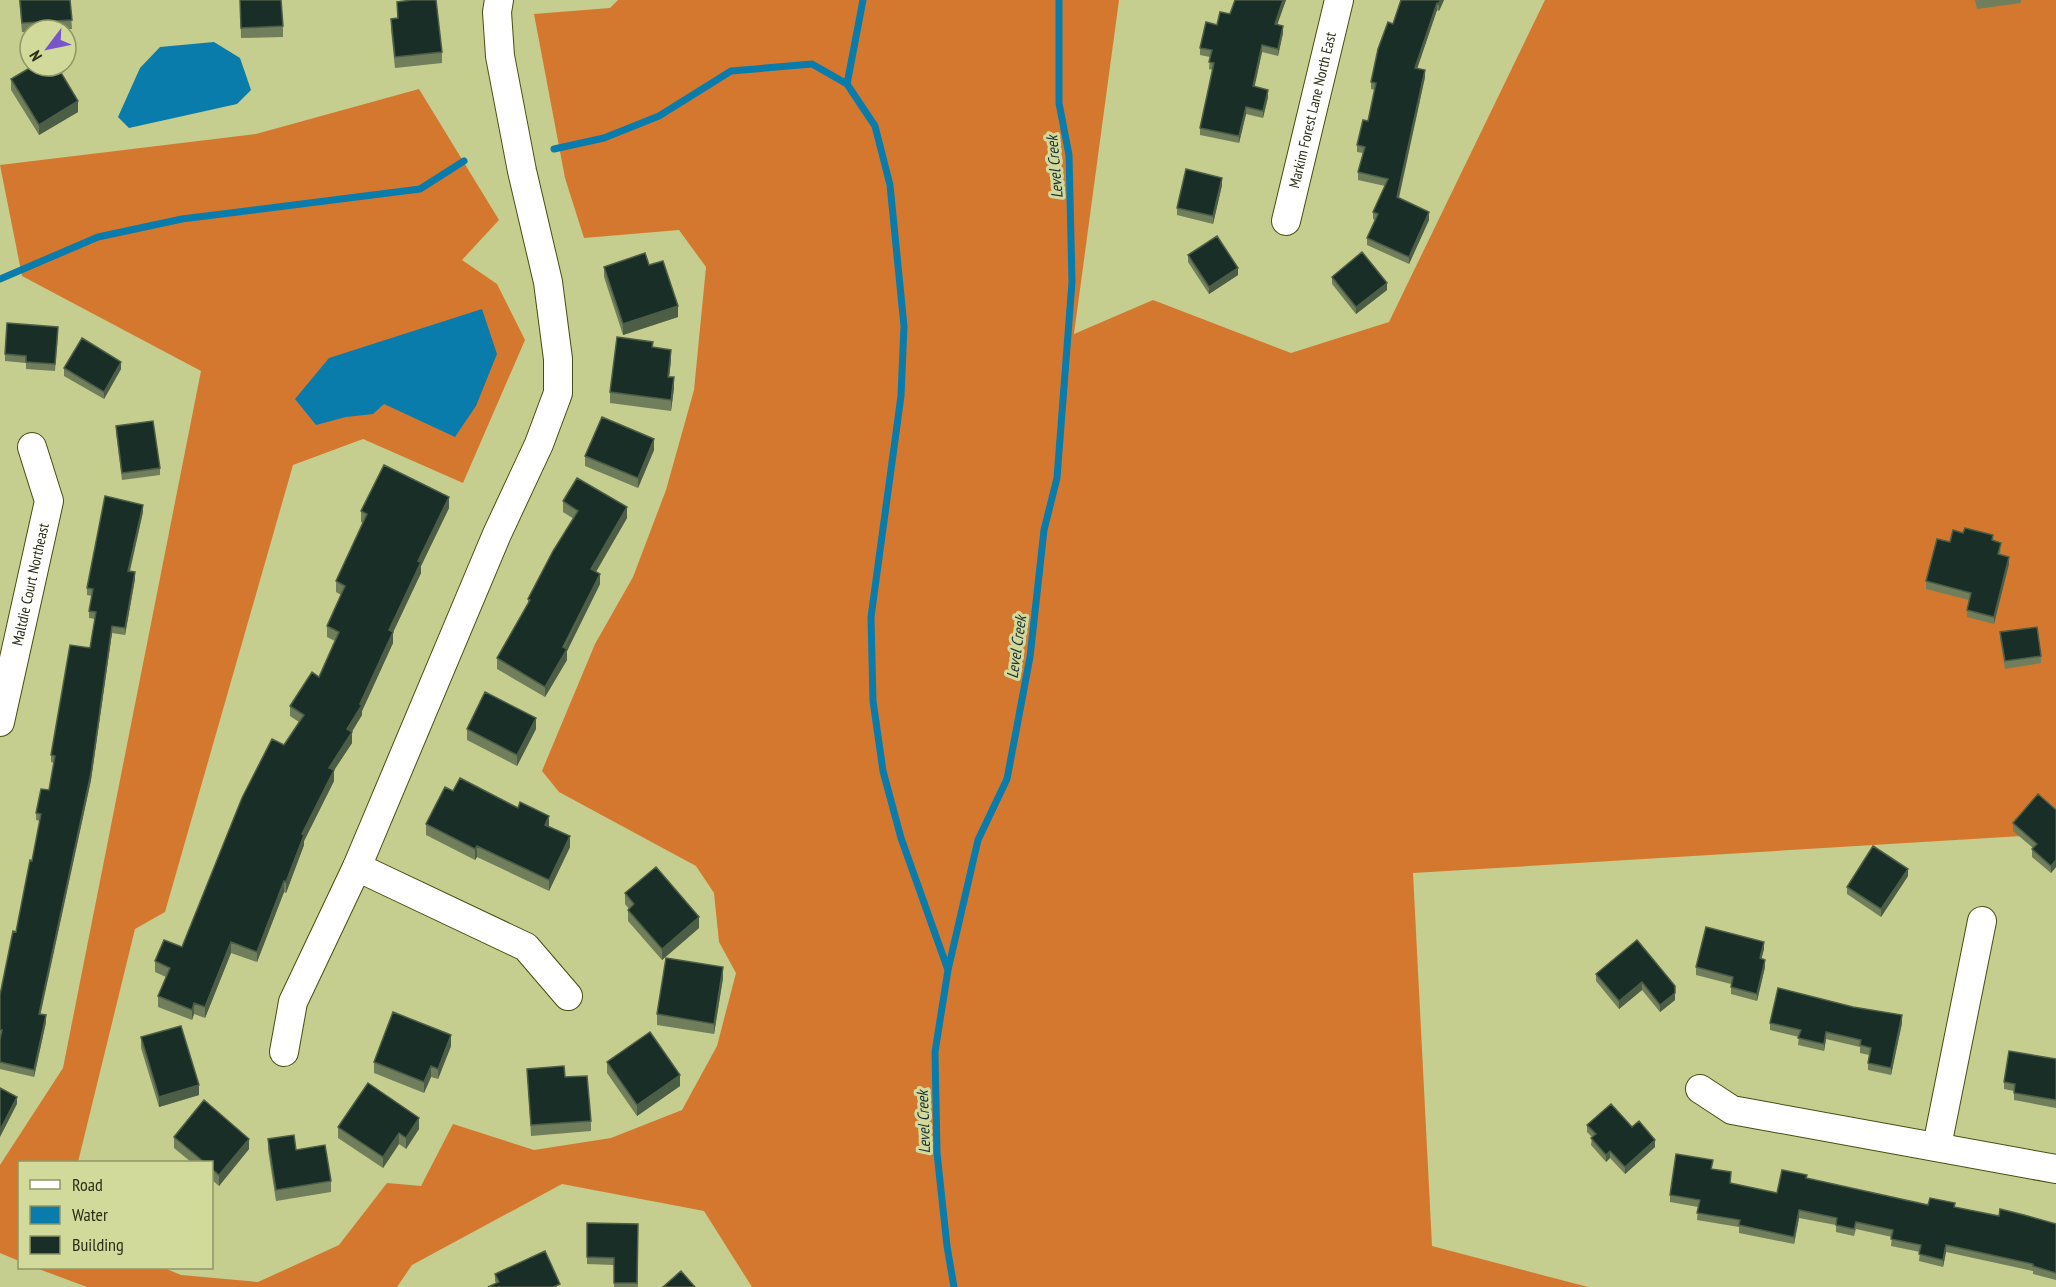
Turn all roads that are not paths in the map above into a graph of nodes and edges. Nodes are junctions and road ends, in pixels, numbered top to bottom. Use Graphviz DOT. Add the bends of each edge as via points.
graph roads {
  1 [pos="499,0"];
  2 [pos="1339,0"];
  3 [pos="1286,221"];
  4 [pos="32,447"];
  5 [pos="0,722"];
  6 [pos="357,867"];
  7 [pos="1982,921"];
  8 [pos="568,996"];
  9 [pos="284,1052"];
  10 [pos="1700,1089"];
  11 [pos="1938,1146"];
  12 [pos="2056,1169"];
  1 -- 6 [label="street" via="500,56 548,282 558,359 558,393 540,444 497,534"];
  2 -- 3 [label="street, Markim Forest Lane North East"];
  4 -- 5 [label="street, Maltdie Court Northeast" via="50,501"];
  6 -- 8 [label="street" via="526,947"];
  6 -- 9 [label="street" via="293,1002"];
  7 -- 11 [label="street"];
  10 -- 11 [label="street" via="1731,1110"];
  11 -- 12 [label="street"];
}
